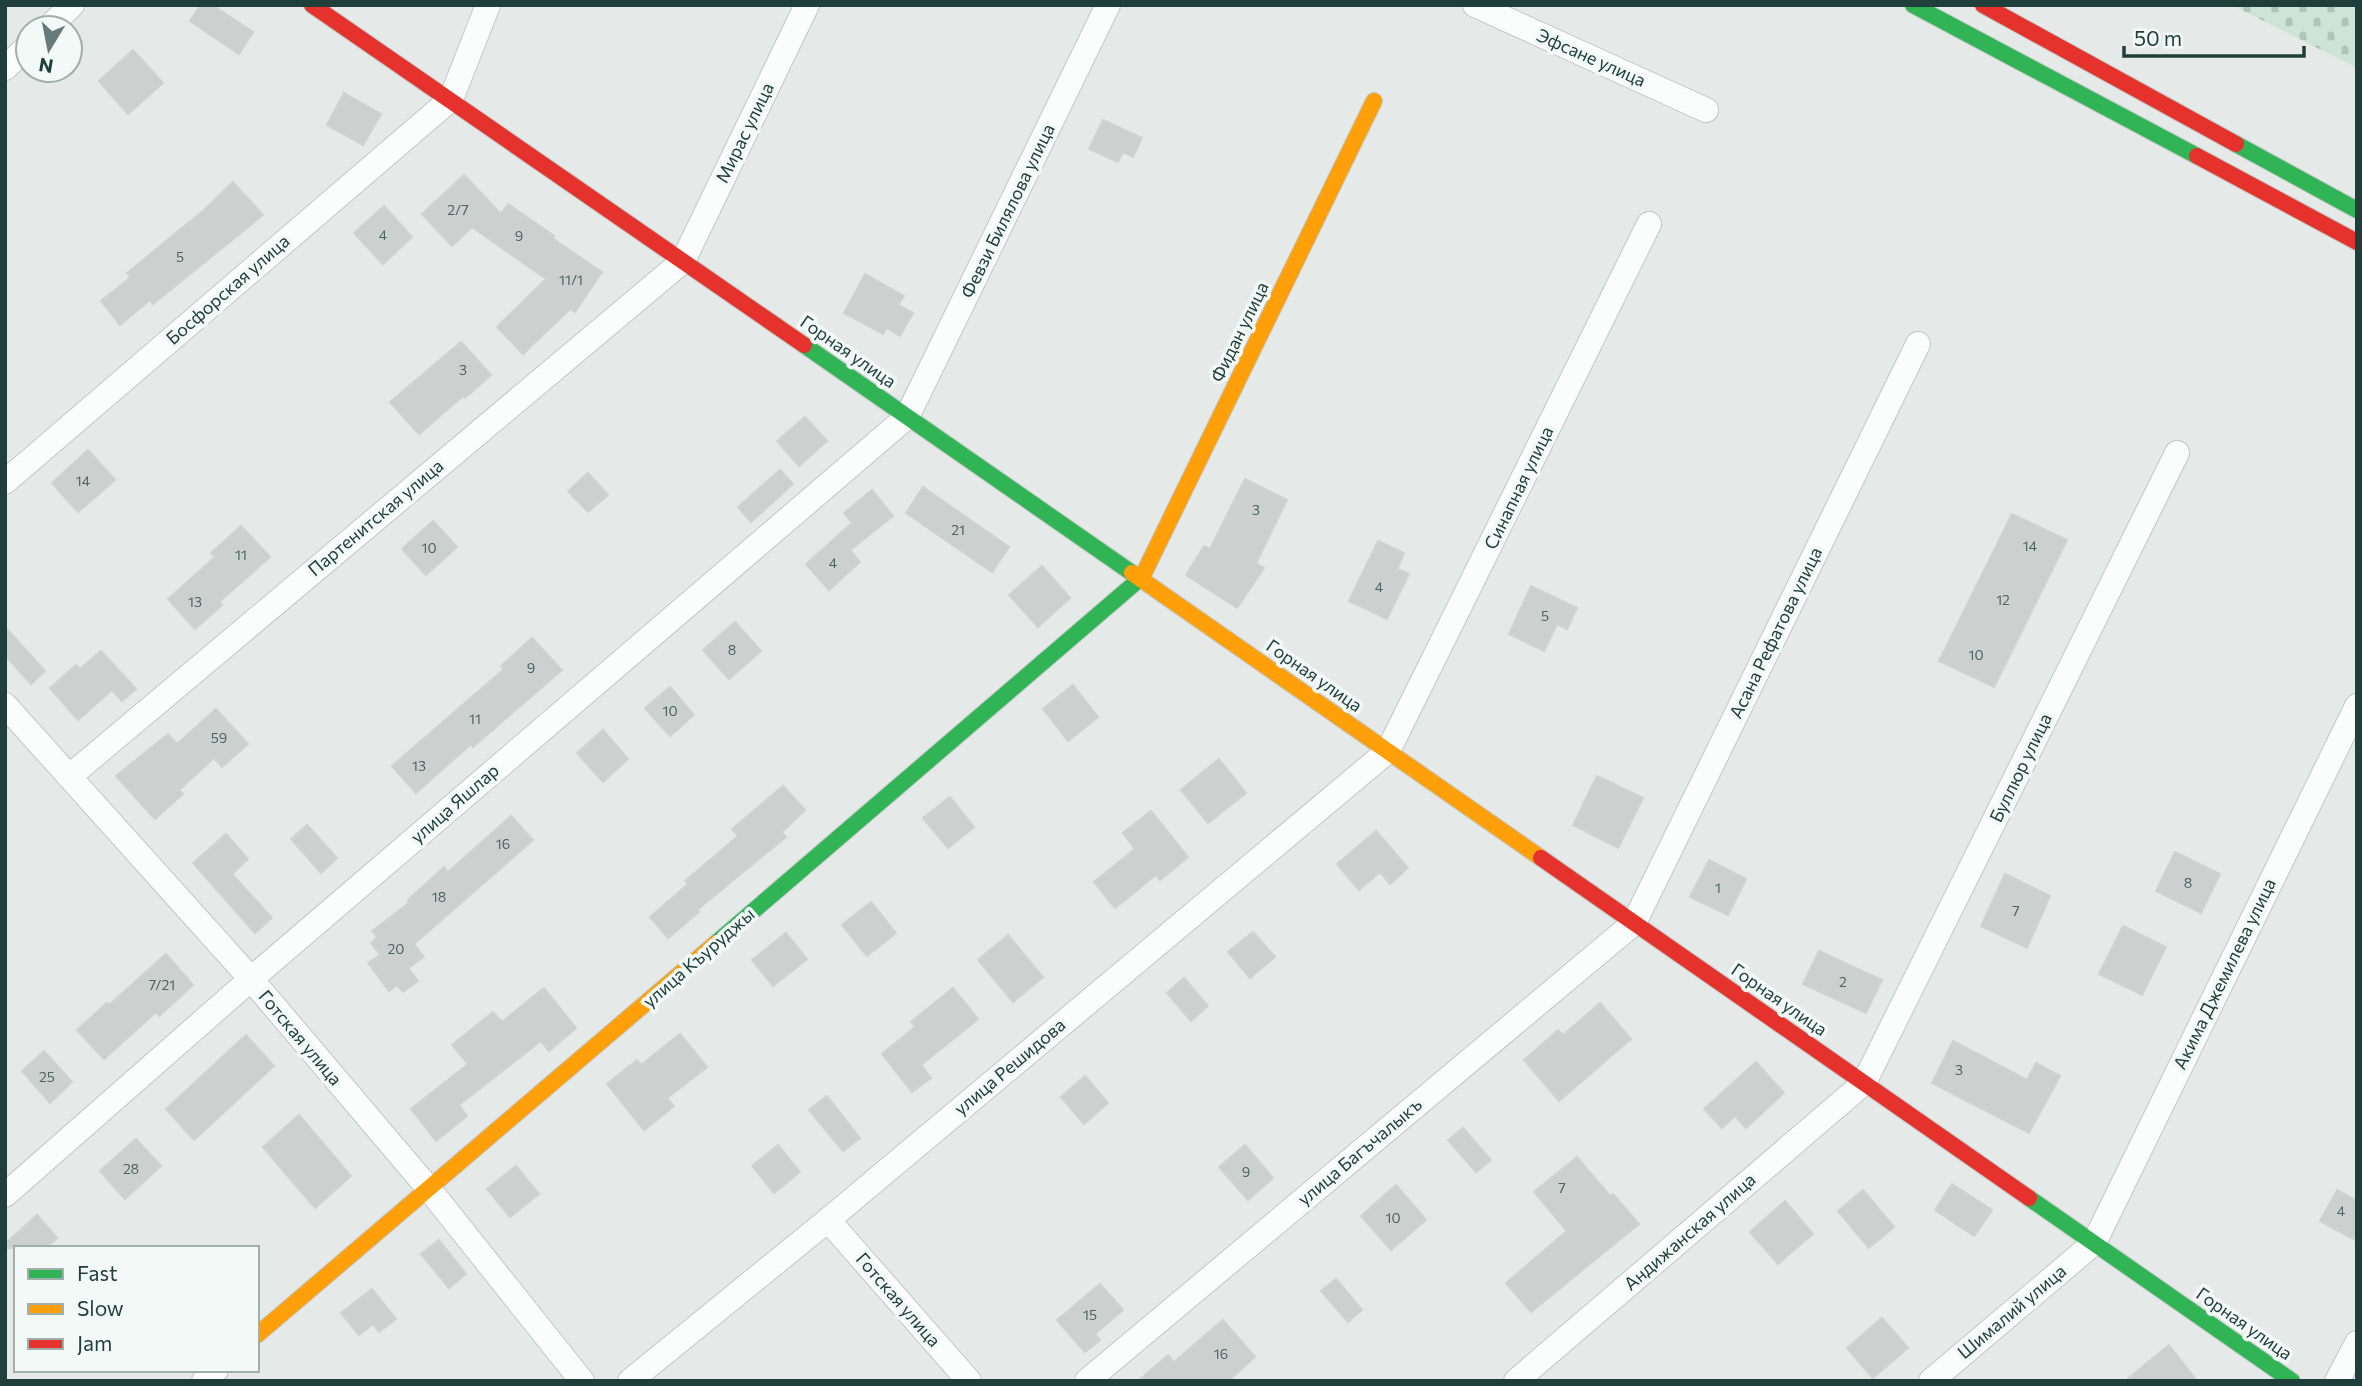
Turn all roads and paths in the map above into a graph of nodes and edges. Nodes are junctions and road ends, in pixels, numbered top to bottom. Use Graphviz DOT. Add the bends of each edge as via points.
graph roads {
  1 [pos="312,5"];
  2 [pos="488,5"];
  3 [pos="807,5"];
  4 [pos="1108,5"];
  5 [pos="1475,5"];
  6 [pos="1913,5"];
  7 [pos="1983,5"];
  8 [pos="450,99"];
  9 [pos="1374,102"];
  10 [pos="1706,110"];
  11 [pos="2357,210"];
  12 [pos="1649,224"];
  13 [pos="2357,242"];
  14 [pos="683,261"];
  15 [pos="1918,344"];
  16 [pos="907,417"];
  17 [pos="2177,453"];
  18 [pos="5,482"];
  19 [pos="1141,579"];
  20 [pos="5,705"];
  21 [pos="2357,706"];
  22 [pos="1388,751"];
  23 [pos="70,776"];
  24 [pos="1634,923"];
  25 [pos="251,979"];
  26 [pos="1864,1083"];
  27 [pos="429,1189"];
  28 [pos="5,1195"];
  29 [pos="828,1220"];
  30 [pos="2094,1243"];
  31 [pos="259,1333"];
  32 [pos="2357,1343"];
  33 [pos="582,1381"];
  34 [pos="630,1381"];
  35 [pos="969,1381"];
  36 [pos="1087,1381"];
  37 [pos="1516,1381"];
  38 [pos="1931,1381"];
  39 [pos="2292,1381"];
  40 [pos="2337,1381"];
  1 -- 8 [label="street, Горная улица"];
  2 -- 8 [label="street"];
  3 -- 14 [label="street, Мирас улица"];
  4 -- 16 [label="street, Февзи Билялова улица"];
  5 -- 10 [label="street, Эфсане улица"];
  6 -- 13 [label="street"];
  7 -- 11 [label="street"];
  8 -- 14 [label="street, Горная улица"];
  8 -- 18 [label="street, Босфорская улица"];
  9 -- 19 [label="street, Фидан улица"];
  12 -- 22 [label="street, Синапная улица"];
  14 -- 16 [label="street, Горная улица"];
  14 -- 23 [label="street, Партенитская улица"];
  15 -- 24 [label="street, Асана Рефатова улица"];
  16 -- 19 [label="street, Горная улица"];
  16 -- 25 [label="street, улица Яшлар"];
  17 -- 26 [label="street, Буллюр улица"];
  19 -- 22 [label="street, Горная улица"];
  19 -- 27 [label="street, улица Къуруджы"];
  20 -- 23 [label="street, Готская улица"];
  21 -- 30 [label="street, Акима Джемилева улица"];
  22 -- 24 [label="street, Горная улица"];
  22 -- 29 [label="street, улица Решидова"];
  23 -- 25 [label="street, Готская улица"];
  24 -- 26 [label="street, Горная улица"];
  24 -- 36 [label="street, улица Багъчалыкъ"];
  25 -- 27 [label="street, Готская улица"];
  25 -- 28 [label="street, улица Яшлар"];
  26 -- 30 [label="street, Горная улица"];
  26 -- 37 [label="street, Андижанская улица"];
  27 -- 31 [label="street, улица Къуруджы"];
  27 -- 33 [label="street, Готская улица"];
  29 -- 34 [label="street, улица Решидова"];
  29 -- 35 [label="street, Готская улица"];
  30 -- 38 [label="street, Шималий улица"];
  30 -- 39 [label="street, Горная улица"];
  32 -- 40 [label="street"];
}
